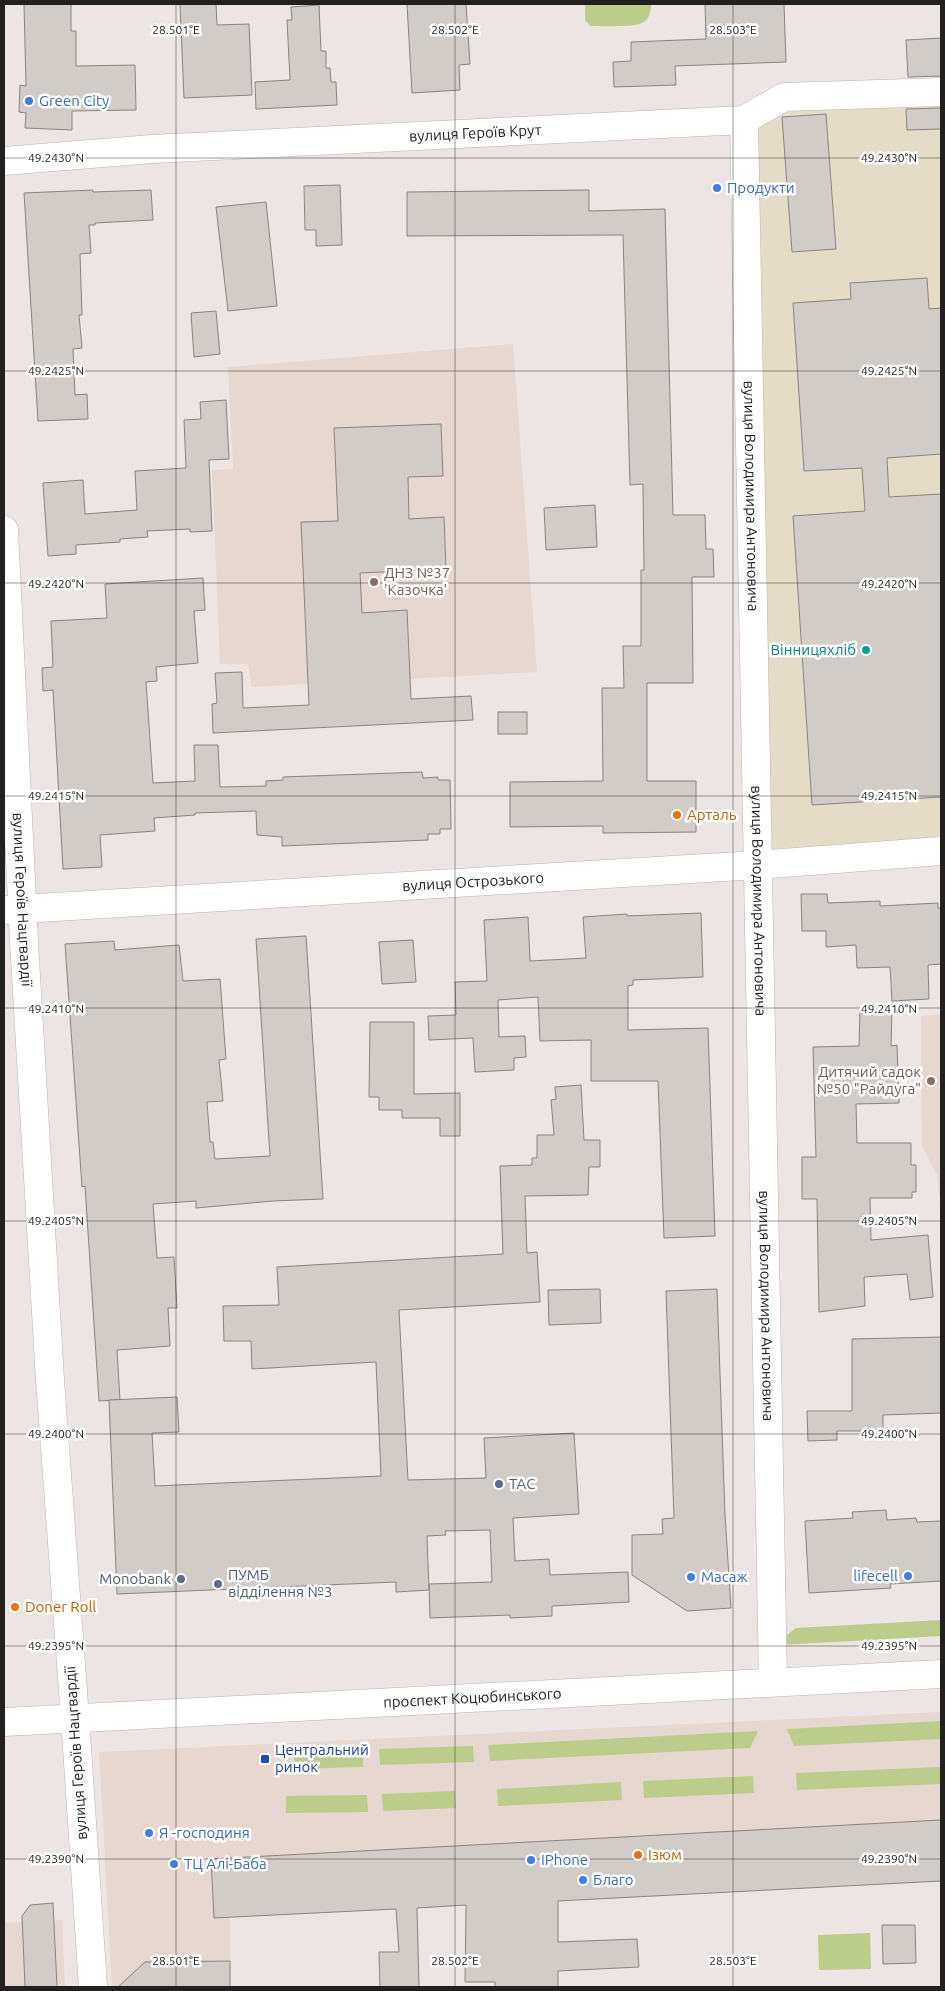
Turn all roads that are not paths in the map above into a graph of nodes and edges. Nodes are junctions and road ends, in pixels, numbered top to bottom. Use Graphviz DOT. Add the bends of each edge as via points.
graph roads {
  1 [pos="941,92"];
  2 [pos="744,120"];
  3 [pos="4,161"];
  4 [pos="4,530"];
  5 [pos="941,851"];
  6 [pos="757,865"];
  7 [pos="13,909"];
  8 [pos="941,1674"];
  9 [pos="773,1682"];
  10 [pos="74,1718"];
  11 [pos="4,1722"];
  12 [pos="93,1987"];
  1 -- 2 [label="street, вулиця Героїв Крут" via="784,97"];
  2 -- 3 [label="street, вулиця Героїв Крут" via="152,149"];
  2 -- 6 [label="street, вулиця Володимира Антоновича"];
  4 -- 7 [label="street, вулиця Героїв Нацгвардії"];
  5 -- 6 [label="street, вулиця Острозького"];
  6 -- 7 [label="street, вулиця Острозького"];
  6 -- 9 [label="street, вулиця Володимира Антоновича"];
  7 -- 10 [label="street, вулиця Героїв Нацгвардії"];
  8 -- 9 [label="street, проспект Коцюбинського"];
  9 -- 10 [label="street, проспект Коцюбинського"];
  10 -- 11 [label="street, проспект Коцюбинського"];
  10 -- 12 [label="street, вулиця Героїв Нацгвардії"];
}
